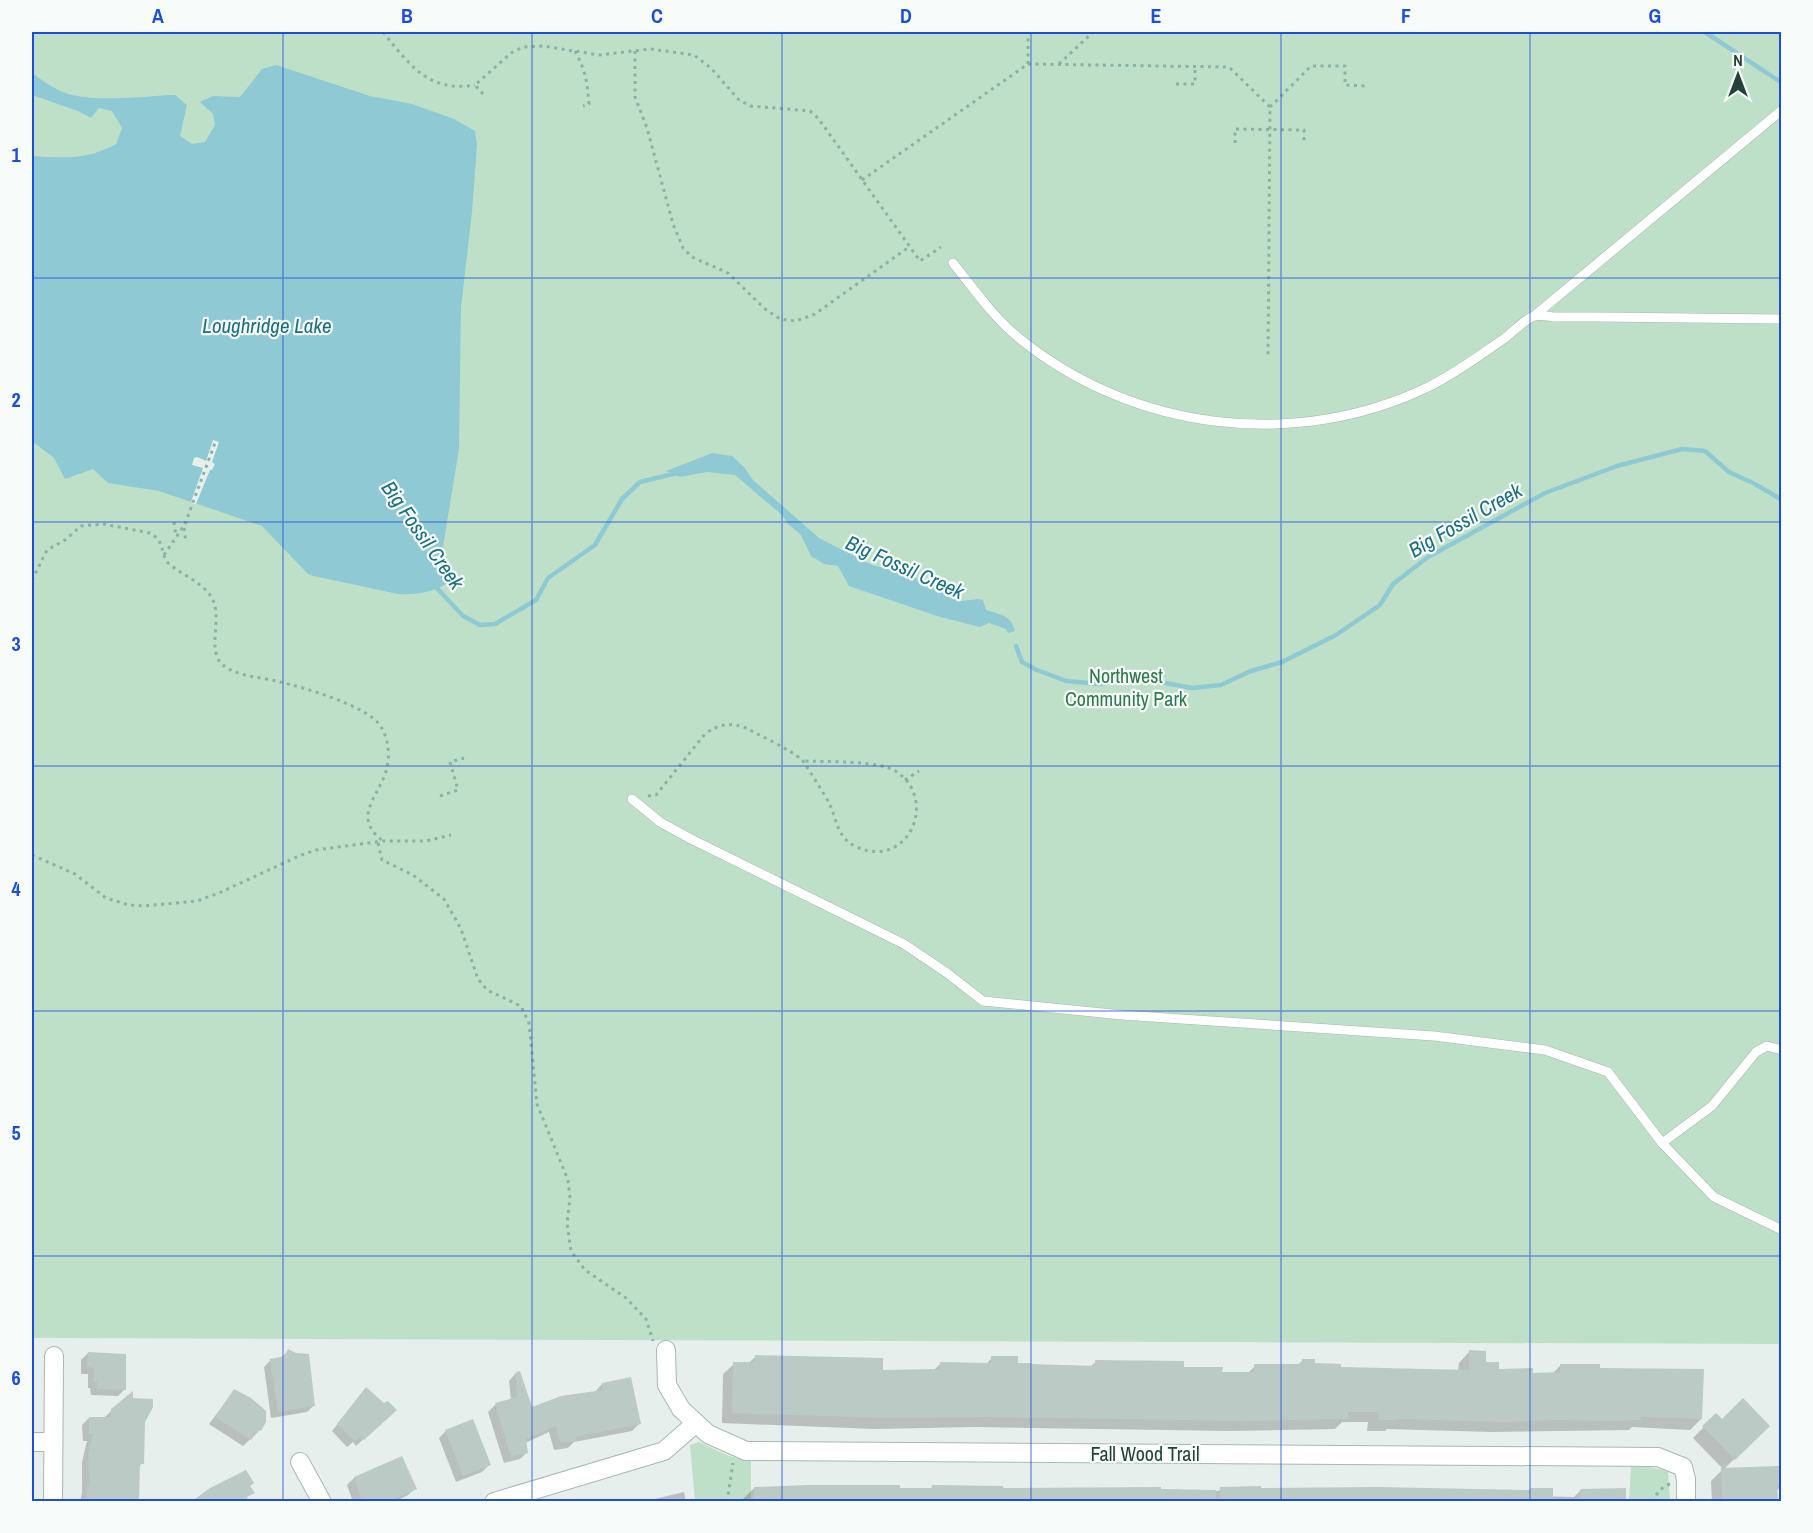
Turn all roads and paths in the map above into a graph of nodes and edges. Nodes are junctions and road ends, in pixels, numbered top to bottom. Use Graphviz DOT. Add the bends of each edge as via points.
graph roads {
  1 [pos="383,32"];
  2 [pos="1028,32"];
  3 [pos="1093,32"];
  4 [pos="575,51"];
  5 [pos="635,51"];
  6 [pos="1028,64"];
  7 [pos="1059,64"];
  8 [pos="1194,66"];
  9 [pos="1176,84"];
  10 [pos="475,85"];
  11 [pos="1366,86"];
  12 [pos="483,94"];
  13 [pos="583,106"];
  14 [pos="1270,106"];
  15 [pos="1782,110"];
  16 [pos="1270,129"];
  17 [pos="1235,143"];
  18 [pos="1304,144"];
  19 [pos="862,180"];
  20 [pos="941,246"];
  21 [pos="909,247"];
  22 [pos="953,263"];
  23 [pos="1534,316"];
  24 [pos="1782,319"];
  25 [pos="1268,358"];
  26 [pos="215,443"];
  27 [pos="174,522"];
  28 [pos="184,526"];
  29 [pos="176,537"];
  30 [pos="186,542"];
  31 [pos="164,556"];
  32 [pos="32,580"];
  33 [pos="464,758"];
  34 [pos="802,760"];
  35 [pos="919,771"];
  36 [pos="905,780"];
  37 [pos="440,796"];
  38 [pos="632,800"];
  39 [pos="451,835"];
  40 [pos="383,841"];
  41 [pos="378,843"];
  42 [pos="32,855"];
  43 [pos="1782,1050"];
  44 [pos="1662,1143"];
  45 [pos="1782,1230"];
  46 [pos="660,1349"];
  47 [pos="54,1356"];
  48 [pos="696,1423"];
  49 [pos="32,1442"];
  50 [pos="53,1442"];
  51 [pos="737,1447"];
  52 [pos="300,1462"];
  53 [pos="52,1502"];
  54 [pos="322,1502"];
  55 [pos="495,1502"];
  56 [pos="727,1502"];
  57 [pos="1686,1502"];
  1 -- 10 [label="path" via="422,76 435,83"];
  2 -- 6 [label="path"];
  3 -- 7 [label="path"];
  4 -- 5 [label="path" via="599,55"];
  4 -- 10 [label="path" via="523,47"];
  4 -- 13 [label="path" via="588,84 589,104"];
  5 -- 19 [label="path" via="651,49 694,55 750,106 810,111"];
  5 -- 21 [label="path" via="635,97 683,248 692,257 728,273 772,315 789,321 815,315"];
  6 -- 7 [label="path"];
  6 -- 19 [label="path"];
  7 -- 8 [label="path"];
  8 -- 9 [label="path" via="1194,84"];
  8 -- 14 [label="path" via="1229,67"];
  10 -- 12 [label="path"];
  11 -- 14 [label="path" via="1345,85 1345,66 1311,66"];
  14 -- 16 [label="path"];
  15 -- 23 [label="lane"];
  16 -- 17 [label="path" via="1235,129"];
  16 -- 18 [label="path" via="1304,130"];
  16 -- 25 [label="path"];
  19 -- 21 [label="path"];
  20 -- 21 [label="path" via="920,261"];
  22 -- 23 [label="lane" via="998,319 1044,357 1102,390 1135,403 1227,424 1258,426 1330,419 1395,401 1464,366"];
  23 -- 24 [label="lane"];
  26 -- 28 [label="path"];
  27 -- 29 [label="path"];
  28 -- 29 [label="path"];
  28 -- 30 [label="path"];
  29 -- 31 [label="path"];
  31 -- 32 [label="path" via="161,542 150,533 90,524 47,550"];
  31 -- 40 [label="path" via="211,596 217,614 215,650 223,665 358,708 376,720 388,743 387,762 368,820 375,835"];
  33 -- 37 [label="path" via="450,762 458,790"];
  34 -- 36 [label="path" via="881,767 896,771"];
  34 -- 36 [label="path" via="828,802 838,830 848,842 864,850 895,848 912,828 915,801"];
  34 -- 38 [label="path" via="746,728 723,724 705,734 656,795"];
  35 -- 36 [label="path"];
  38 -- 44 [label="lane" via="691,839 904,944 983,1001 1122,1015 1434,1036 1545,1050 1608,1072"];
  39 -- 40 [label="path" via="426,841"];
  40 -- 41 [label="path"];
  41 -- 42 [label="path" via="316,850 197,901 144,906 105,898 75,874"];
  41 -- 46 [label="path" via="382,860 413,875 444,899 461,929 478,980 487,990 521,1006 529,1023 537,1104 568,1180 571,1251 585,1270 626,1298 646,1319"];
  43 -- 44 [label="lane" via="1767,1046 1756,1052 1713,1106"];
  44 -- 45 [label="lane" via="1714,1197"];
  46 -- 48 [label="street, Fall Wood Trail" via="668,1385 681,1409"];
  47 -- 50 [label="street"];
  48 -- 51 [label="street, Fall Wood Trail" via="708,1434"];
  48 -- 55 [label="street" via="664,1451"];
  49 -- 50 [label="street"];
  50 -- 53 [label="street"];
  51 -- 56 [label="path"];
  51 -- 57 [label="street, Fall Wood Trail" via="746,1451 1658,1457 1683,1467"];
  52 -- 54 [label="street"];
}
